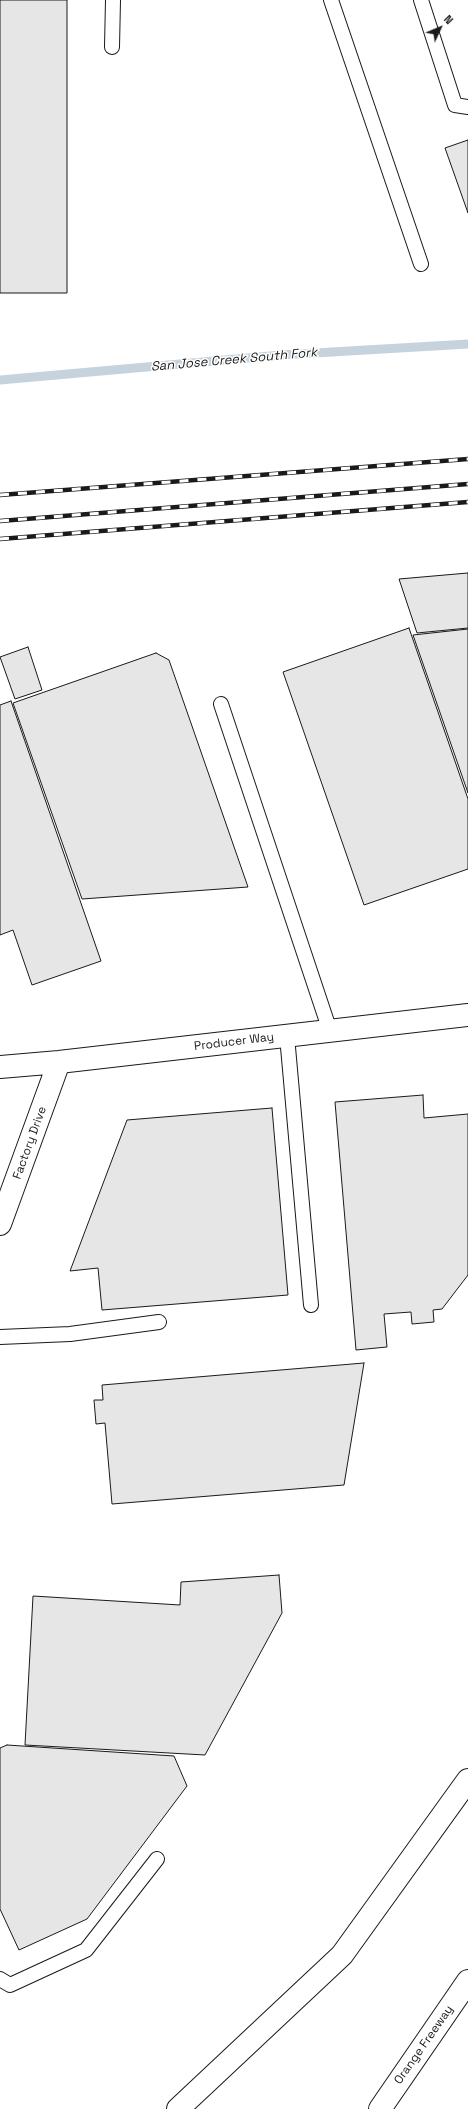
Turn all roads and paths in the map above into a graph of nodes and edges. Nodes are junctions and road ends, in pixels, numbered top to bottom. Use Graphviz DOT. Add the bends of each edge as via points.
graph roads {
  1 [pos="113,0"];
  2 [pos="331,0"];
  3 [pos="420,0"];
  4 [pos="112,47"];
  5 [pos="468,107"];
  6 [pos="421,264"];
  7 [pos="221,704"];
  8 [pos="468,1015"];
  9 [pos="330,1031"];
  10 [pos="287,1036"];
  11 [pos="59,1062"];
  12 [pos="0,1067"];
  13 [pos="0,1224"];
  14 [pos="311,1306"];
  15 [pos="159,1322"];
  16 [pos="0,1336"];
  17 [pos="468,1780"];
  18 [pos="157,1859"];
  19 [pos="0,1979"];
  20 [pos="468,1982"];
  21 [pos="178,2109"];
  22 [pos="380,2109"];
  1 -- 4 [label="lane"];
  2 -- 6 [label="lane"];
  3 -- 5 [label="lane" via="454,105"];
  7 -- 9 [label="lane"];
  8 -- 9 [label="main road, Producer Way"];
  9 -- 10 [label="main road, Producer Way"];
  10 -- 11 [label="main road, Producer Way"];
  10 -- 14 [label="lane"];
  11 -- 12 [label="main road, Producer Way"];
  11 -- 13 [label="main road, Factory Drive"];
  15 -- 16 [label="lane" via="70,1334"];
  17 -- 21 [label="main road" via="342,1956"];
  18 -- 19 [label="lane" via="86,1950 10,1985"];
  20 -- 22 [label="main road, Orange Freeway"];
}
